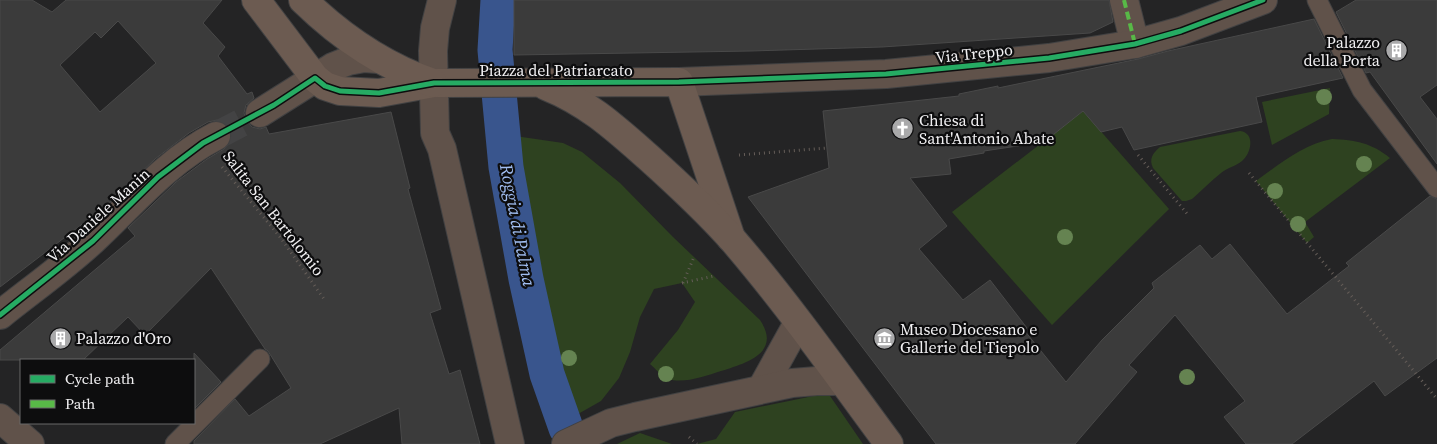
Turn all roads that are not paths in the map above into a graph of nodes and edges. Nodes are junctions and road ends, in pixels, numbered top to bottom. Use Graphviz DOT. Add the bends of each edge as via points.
graph roads {
  1 [pos="256,0"];
  2 [pos="303,0"];
  3 [pos="442,0"];
  4 [pos="1124,0"];
  5 [pos="1263,0"];
  6 [pos="1317,0"];
  7 [pos="1135,44"];
  8 [pos="378,59"];
  9 [pos="316,78"];
  10 [pos="679,82"];
  11 [pos="434,83"];
  12 [pos="525,83"];
  13 [pos="260,113"];
  14 [pos="209,140"];
  15 [pos="1437,188"];
  16 [pos="731,238"];
  17 [pos="0,315"];
  18 [pos="798,323"];
  19 [pos="260,359"];
  20 [pos="842,381"];
  21 [pos="762,388"];
  22 [pos="0,418"];
  23 [pos="576,439"];
  24 [pos="30,444"];
  25 [pos="175,444"];
  26 [pos="510,444"];
  27 [pos="889,444"];
  1 -- 9 [label="street"];
  2 -- 8 [label="street" via="348,40"];
  3 -- 11 [label="street" via="435,28"];
  4 -- 7 [label="street"];
  5 -- 7 [label="street, Via Treppo"];
  6 -- 15 [label="lane" via="1362,90"];
  7 -- 10 [label="street, Via Treppo" via="1049,58 886,74"];
  8 -- 9 [label="street" via="348,60"];
  8 -- 11 [label="street"];
  9 -- 11 [label="street" via="325,86 355,92 379,93"];
  9 -- 13 [label="street"];
  10 -- 12 [label="street, Piazza del Patriarcato"];
  10 -- 16 [label="street, Piazza del Patriarcato"];
  11 -- 12 [label="street, Piazza del Patriarcato"];
  11 -- 26 [label="street" via="435,133 442,148"];
  12 -- 16 [label="street, Piazza del Patriarcato" via="566,94 587,106 674,180"];
  14 -- 17 [label="street, Via Daniele Manin" via="158,177 93,241"];
  16 -- 18 [label="street, Piazza del Patriarcato"];
  18 -- 20 [label="street, Piazza del Patriarcato"];
  18 -- 21 [label="street"];
  19 -- 25 [label="lane"];
  20 -- 21 [label="street"];
  20 -- 27 [label="street, Piazza del Patriarcato"];
  21 -- 23 [label="street" via="611,423"];
  22 -- 24 [label="street"];
}
